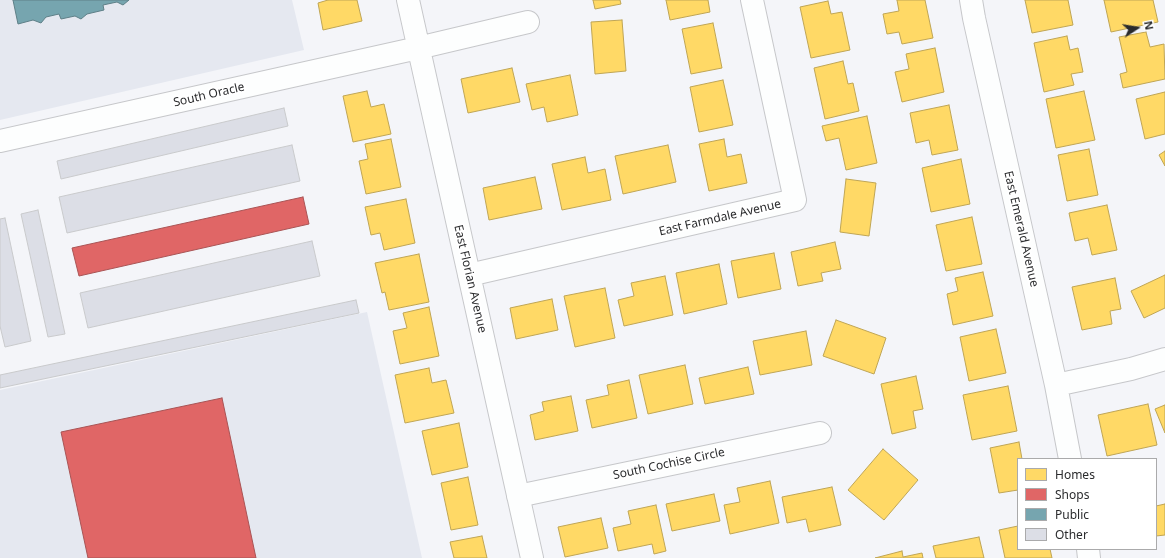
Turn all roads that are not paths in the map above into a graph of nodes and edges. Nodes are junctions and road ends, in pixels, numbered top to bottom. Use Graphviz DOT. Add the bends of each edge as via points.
graph roads {
  1 [pos="408,0"];
  2 [pos="752,0"];
  3 [pos="971,0"];
  4 [pos="528,22"];
  5 [pos="418,48"];
  6 [pos="0,141"];
  7 [pos="469,275"];
  8 [pos="1165,359"];
  9 [pos="1056,385"];
  10 [pos="820,433"];
  11 [pos="1070,458"];
  12 [pos="518,496"];
  13 [pos="532,558"];
  1 -- 5 [label="street, East Florian Avenue"];
  2 -- 7 [label="street, East Farmdale Avenue" via="795,200"];
  3 -- 9 [label="street, East Emerald Avenue"];
  4 -- 5 [label="street, South Oracle"];
  5 -- 6 [label="street, South Oracle"];
  5 -- 7 [label="street, East Florian Avenue"];
  7 -- 12 [label="street, East Florian Avenue"];
  8 -- 9 [label="street"];
  9 -- 11 [label="street, East Emerald Avenue"];
  10 -- 12 [label="street, South Cochise Circle"];
  12 -- 13 [label="street, East Florian Avenue"];
}
